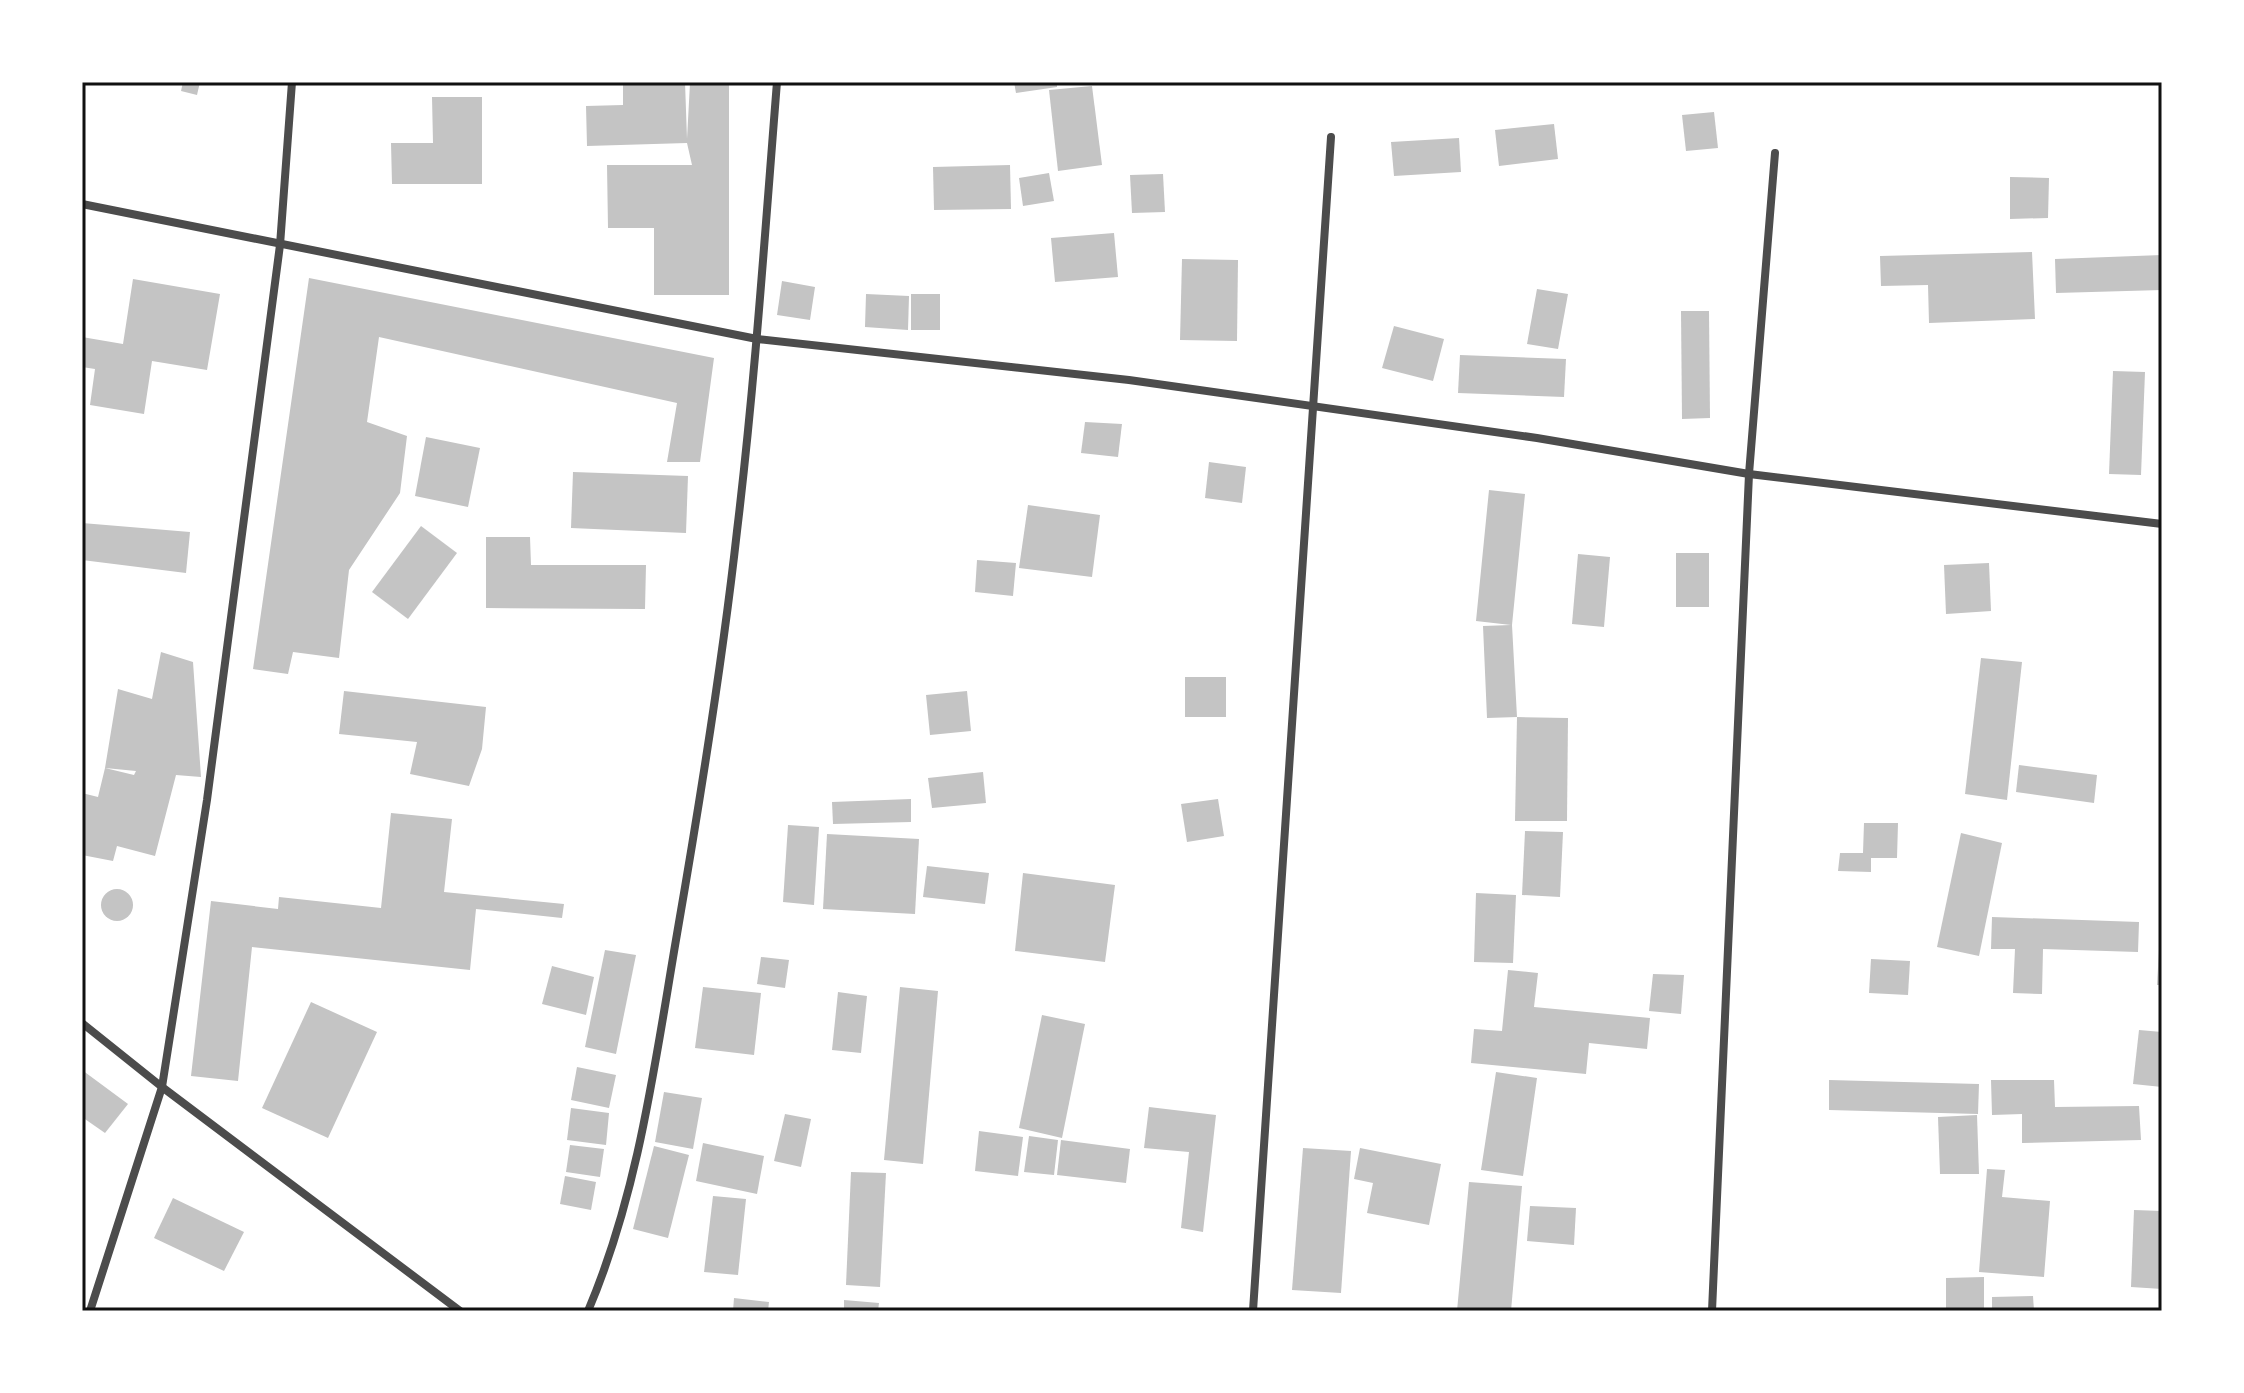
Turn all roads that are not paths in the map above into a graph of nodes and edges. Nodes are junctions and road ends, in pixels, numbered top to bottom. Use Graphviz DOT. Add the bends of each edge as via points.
graph roads {
  1 [pos="292,82"];
  2 [pos="777,82"];
  3 [pos="1331,137"];
  4 [pos="1775,153"];
  5 [pos="82,204"];
  6 [pos="280,245"];
  7 [pos="757,339"];
  8 [pos="1314,405"];
  9 [pos="1749,474"];
  10 [pos="2162,524"];
  11 [pos="82,1023"];
  12 [pos="162,1087"];
  13 [pos="90,1311"];
  14 [pos="460,1311"];
  15 [pos="588,1311"];
  16 [pos="1253,1311"];
  17 [pos="1712,1311"];
  1 -- 6 [label="street"];
  2 -- 7 [label="street"];
  3 -- 8 [label="street"];
  4 -- 9 [label="street"];
  5 -- 6 [label="street"];
  6 -- 7 [label="street"];
  6 -- 12 [label="street" via="207,800"];
  7 -- 8 [label="street"];
  7 -- 15 [label="street" via="737,533 695,831 637,1161"];
  8 -- 9 [label="street"];
  8 -- 16 [label="street"];
  9 -- 10 [label="street"];
  9 -- 17 [label="street"];
  11 -- 12 [label="street"];
  12 -- 13 [label="street"];
  12 -- 14 [label="street"];
}
